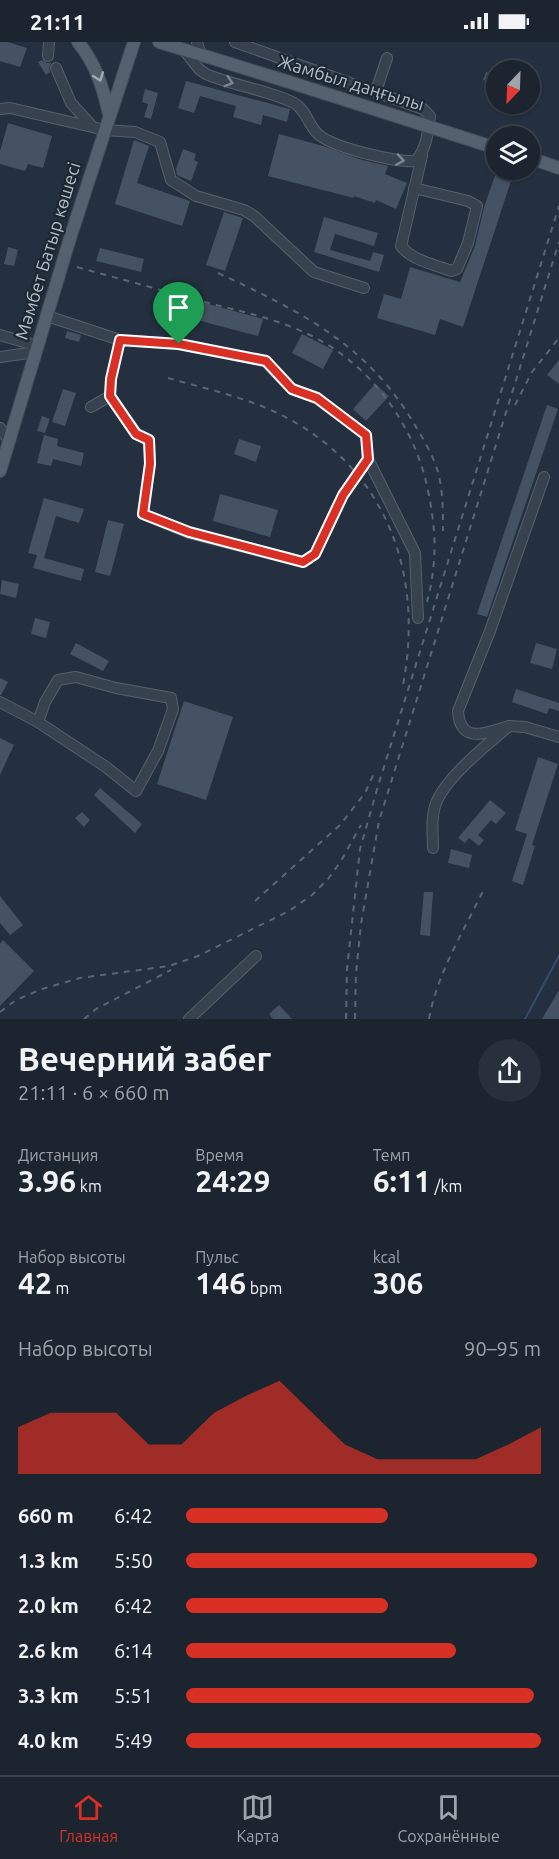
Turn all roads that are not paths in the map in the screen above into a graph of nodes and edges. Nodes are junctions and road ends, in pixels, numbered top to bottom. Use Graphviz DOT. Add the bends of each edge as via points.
graph roads {
  1 [pos="49,42"];
  2 [pos="78,42"];
  3 [pos="134,42"];
  4 [pos="159,42"];
  5 [pos="197,42"];
  6 [pos="235,42"];
  7 [pos="183,49"];
  8 [pos="201,55"];
  9 [pos="48,56"];
  10 [pos="387,58"];
  11 [pos="56,68"];
  12 [pos="375,91"];
  13 [pos="0,109"];
  14 [pos="110,116"];
  15 [pos="99,129"];
  16 [pos="486,145"];
  17 [pos="422,153"];
  18 [pos="540,161"];
  19 [pos="559,168"];
  20 [pos="414,188"];
  21 [pos="364,288"];
  22 [pos="47,316"];
  23 [pos="0,335"];
  24 [pos="120,340"];
  25 [pos="37,349"];
  26 [pos="0,357"];
  27 [pos="110,396"];
  28 [pos="91,407"];
  29 [pos="0,428"];
  30 [pos="9,441"];
  31 [pos="368,459"];
  32 [pos="0,471"];
  33 [pos="544,477"];
  34 [pos="418,618"];
  35 [pos="0,702"];
  36 [pos="38,722"];
  37 [pos="508,726"];
  38 [pos="559,737"];
  39 [pos="433,848"];
  40 [pos="256,956"];
  41 [pos="189,1019"];
  1 -- 9 [label="street"];
  2 -- 14 [label="main road, one-way" via="93,63"];
  3 -- 14 [label="main road, Мәмбет Батыр көшесі"];
  4 -- 7 [label="main road, Жамбыл даңғылы"];
  5 -- 8 [label="street"];
  6 -- 12 [label="street"];
  7 -- 8 [label="main road, Жамбыл даңғылы"];
  7 -- 17 [label="street, one-way" via="206,74 297,105 316,132 333,143 405,162 416,161"];
  8 -- 16 [label="main road, Жамбыл даңғылы, bridge"];
  10 -- 12 [label="street"];
  11 -- 15 [label="street" via="71,103"];
  12 -- 17 [label="street" via="411,103 430,116"];
  13 -- 15 [label="street"];
  14 -- 15 [label="main road, Мәмбет Батыр көшесі"];
  15 -- 21 [label="street" via="135,132 160,142 171,180 196,196 254,216 315,272"];
  15 -- 22 [label="main road, Мәмбет Батыр көшесі"];
  17 -- 20 [label="street"];
  18 -- 19 [label="main road"];
  20 -- 20 [label="street" via="401,246 419,258 451,271 457,269 477,206"];
  22 -- 24 [label="street"];
  22 -- 25 [label="main road, Мәмбет Батыр көшесі"];
  23 -- 25 [label="street"];
  24 -- 27 [label="street"];
  24 -- 31 [label="street" via="179,344 266,361 292,389 317,398 366,435"];
  25 -- 26 [label="street"];
  25 -- 30 [label="main road, Мәмбет Батыр көшесі"];
  27 -- 28 [label="street"];
  27 -- 31 [label="street" via="136,434 149,440 143,514 189,532 278,556 303,562 315,554 343,495"];
  29 -- 30 [label="street"];
  30 -- 32 [label="main road, Мәмбет Батыр көшесі"];
  31 -- 34 [label="street" via="415,553"];
  33 -- 37 [label="street" via="458,711 463,730 471,734 486,734"];
  35 -- 36 [label="street"];
  36 -- 36 [label="street" via="58,680 76,677 171,698 173,709 158,751 136,791"];
  37 -- 38 [label="street"];
  37 -- 39 [label="street" via="464,766 434,807"];
  40 -- 41 [label="street"];
}
